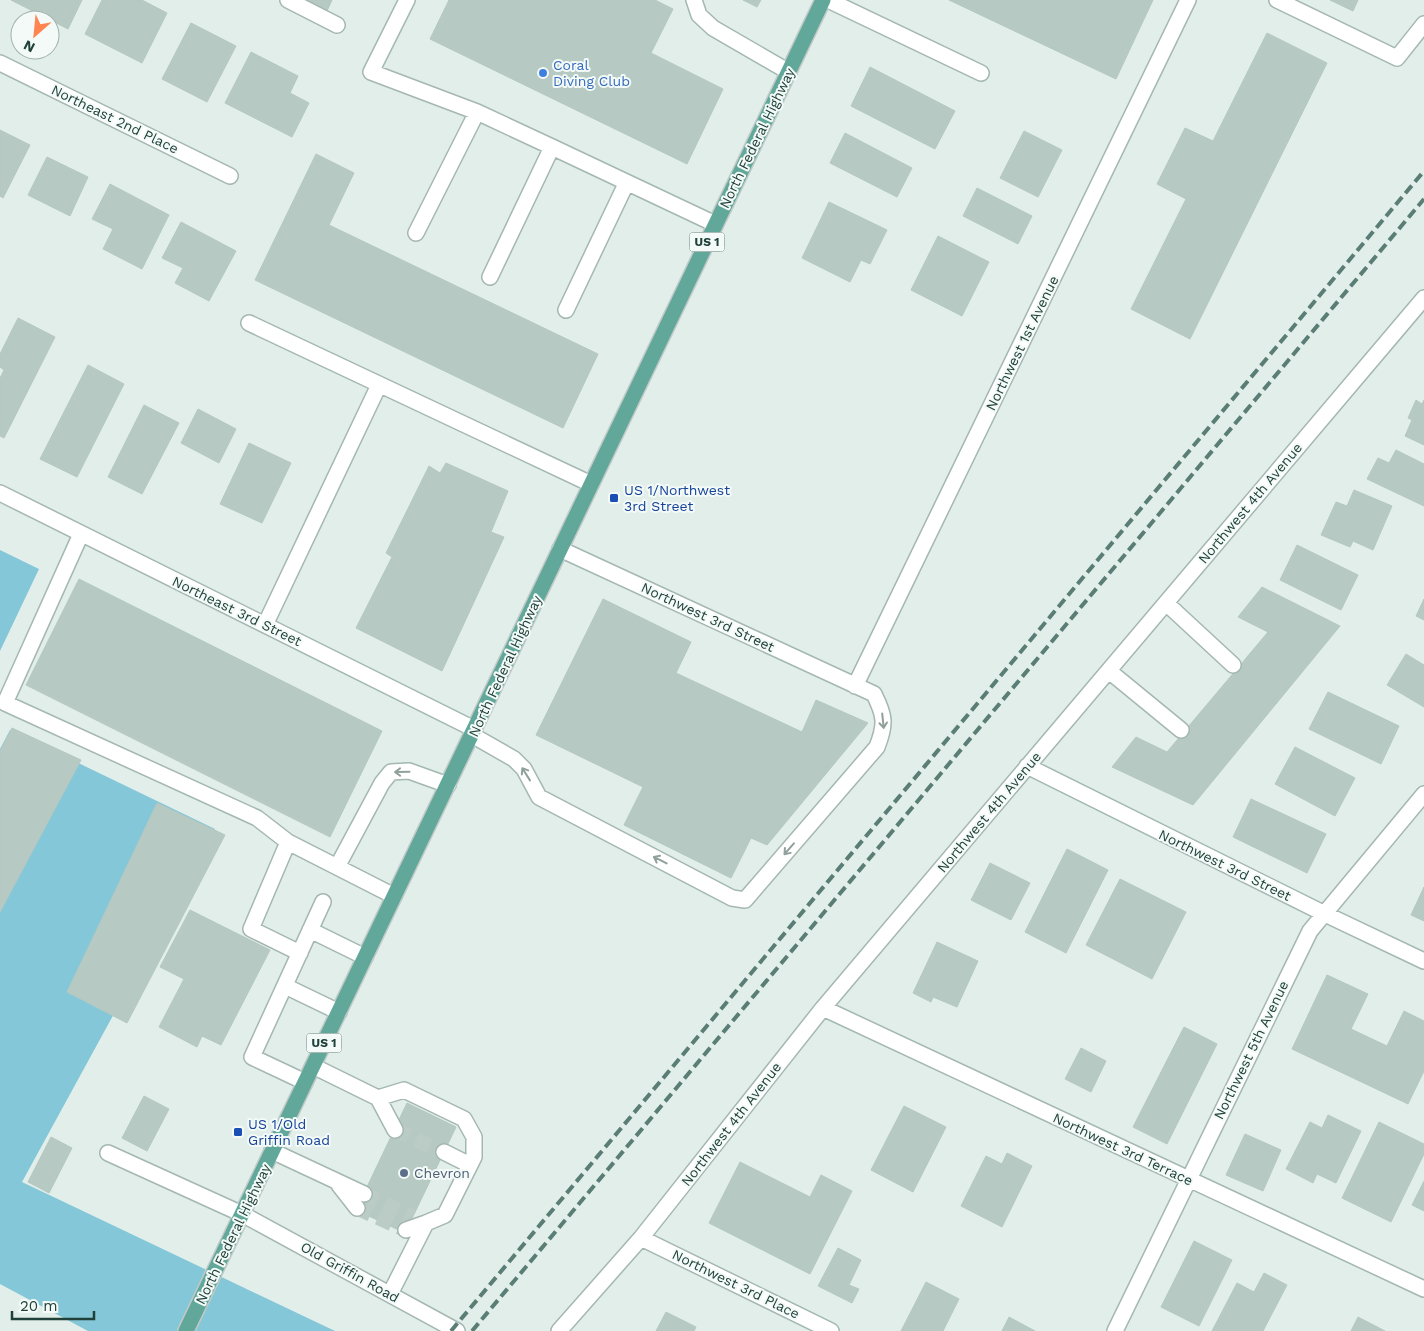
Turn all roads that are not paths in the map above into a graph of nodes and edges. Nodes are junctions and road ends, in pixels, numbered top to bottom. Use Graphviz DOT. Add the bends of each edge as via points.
graph roads {
  1 [pos="288,0"];
  2 [pos="406,0"];
  3 [pos="694,0"];
  4 [pos="823,0"];
  5 [pos="828,0"];
  6 [pos="1188,0"];
  7 [pos="1277,0"];
  8 [pos="1424,24"];
  9 [pos="337,25"];
  10 [pos="0,63"];
  11 [pos="789,72"];
  12 [pos="981,73"];
  13 [pos="477,112"];
  14 [pos="552,147"];
  15 [pos="230,176"];
  16 [pos="626,184"];
  17 [pos="715,224"];
  18 [pos="416,233"];
  19 [pos="490,277"];
  20 [pos="1424,298"];
  21 [pos="566,310"];
  22 [pos="249,323"];
  23 [pos="379,385"];
  24 [pos="591,484"];
  25 [pos="0,493"];
  26 [pos="81,534"];
  27 [pos="560,549"];
  28 [pos="1166,603"];
  29 [pos="265,625"];
  30 [pos="1233,665"];
  31 [pos="1109,671"];
  32 [pos="855,686"];
  33 [pos="1181,730"];
  34 [pos="473,732"];
  35 [pos="1027,766"];
  36 [pos="448,785"];
  37 [pos="1424,794"];
  38 [pos="288,842"];
  39 [pos="337,867"];
  40 [pos="394,896"];
  41 [pos="323,902"];
  42 [pos="1325,914"];
  43 [pos="310,930"];
  44 [pos="300,953"];
  45 [pos="365,957"];
  46 [pos="1424,961"];
  47 [pos="285,986"];
  48 [pos="823,1008"];
  49 [pos="339,1012"];
  50 [pos="313,1066"];
  51 [pos="305,1082"];
  52 [pos="378,1098"];
  53 [pos="394,1130"];
  54 [pos="272,1151"];
  55 [pos="444,1152"];
  56 [pos="108,1153"];
  57 [pos="470,1164"];
  58 [pos="1188,1180"];
  59 [pos="361,1201"];
  60 [pos="242,1214"];
  61 [pos="641,1238"];
  62 [pos="1424,1289"];
  63 [pos="390,1294"];
  64 [pos="186,1331"];
  65 [pos="457,1331"];
  66 [pos="559,1331"];
  67 [pos="831,1331"];
  68 [pos="1115,1331"];
  1 -- 9 [label="street"];
  2 -- 13 [label="street" via="371,72"];
  3 -- 11 [label="street" via="698,15 713,28"];
  4 -- 11 [label="main road, North Federal Highway / US 1"];
  5 -- 12 [label="street"];
  6 -- 32 [label="street, Northwest 1st Avenue"];
  7 -- 8 [label="street" via="1397,58"];
  10 -- 15 [label="street, Northeast 2nd Place"];
  11 -- 17 [label="main road, North Federal Highway / US 1"];
  13 -- 14 [label="street"];
  13 -- 18 [label="street"];
  14 -- 16 [label="street"];
  14 -- 19 [label="street"];
  16 -- 17 [label="street"];
  16 -- 21 [label="street"];
  17 -- 24 [label="main road, North Federal Highway / US 1"];
  20 -- 28 [label="street, Northwest 4th Avenue"];
  22 -- 23 [label="street"];
  23 -- 24 [label="street"];
  23 -- 29 [label="street"];
  24 -- 27 [label="main road, North Federal Highway / US 1"];
  25 -- 26 [label="street, Northeast 3rd Street"];
  26 -- 29 [label="street, Northeast 3rd Street"];
  26 -- 38 [label="street" via="4,703 257,818"];
  27 -- 32 [label="street, Northwest 3rd Street"];
  27 -- 34 [label="main road, North Federal Highway / US 1"];
  28 -- 30 [label="street"];
  28 -- 31 [label="street, Northwest 4th Avenue"];
  29 -- 34 [label="street, Northeast 3rd Street"];
  31 -- 33 [label="street"];
  31 -- 35 [label="street, Northwest 4th Avenue"];
  32 -- 34 [label="street, Northwest 3rd Street, one-way" via="874,694 882,711 884,729 877,747 744,900 732,898 539,797 519,764"];
  34 -- 36 [label="main road, North Federal Highway / US 1"];
  35 -- 42 [label="street, Northwest 3rd Street"];
  35 -- 48 [label="street, Northwest 4th Avenue"];
  36 -- 39 [label="street, one-way" via="409,771 391,772"];
  36 -- 40 [label="main road, North Federal Highway / US 1"];
  37 -- 42 [label="street, Northwest 5th Avenue"];
  38 -- 39 [label="street"];
  38 -- 44 [label="street" via="251,929"];
  39 -- 40 [label="street"];
  40 -- 45 [label="main road, North Federal Highway / US 1"];
  41 -- 43 [label="street"];
  42 -- 46 [label="street, Northwest 3rd Street"];
  42 -- 58 [label="street, Northwest 5th Avenue" via="1300,949"];
  43 -- 44 [label="street"];
  43 -- 45 [label="street"];
  44 -- 47 [label="street"];
  45 -- 49 [label="main road, North Federal Highway / US 1"];
  47 -- 49 [label="street"];
  47 -- 51 [label="street" via="252,1057"];
  48 -- 58 [label="street, Northwest 3rd Terrace"];
  48 -- 61 [label="street, Northwest 4th Avenue"];
  49 -- 50 [label="main road, North Federal Highway / US 1"];
  50 -- 51 [label="main road, North Federal Highway / US 1"];
  50 -- 52 [label="street"];
  51 -- 54 [label="main road, North Federal Highway / US 1"];
  52 -- 53 [label="street"];
  52 -- 57 [label="street" via="404,1090 464,1119 474,1137 474,1157"];
  54 -- 59 [label="street" via="337,1182"];
  54 -- 60 [label="main road, North Federal Highway / US 1"];
  55 -- 57 [label="street"];
  56 -- 60 [label="street, Old Griffin Road"];
  57 -- 63 [label="street" via="445,1215 415,1223"];
  58 -- 62 [label="street, Northwest 3rd Terrace"];
  58 -- 68 [label="street, Northwest 5th Avenue"];
  60 -- 63 [label="street, Old Griffin Road"];
  60 -- 64 [label="main road, North Federal Highway / US 1"];
  61 -- 66 [label="street, Northwest 4th Avenue"];
  61 -- 67 [label="street, Northwest 3rd Place"];
  63 -- 65 [label="street, Old Griffin Road"];
}
